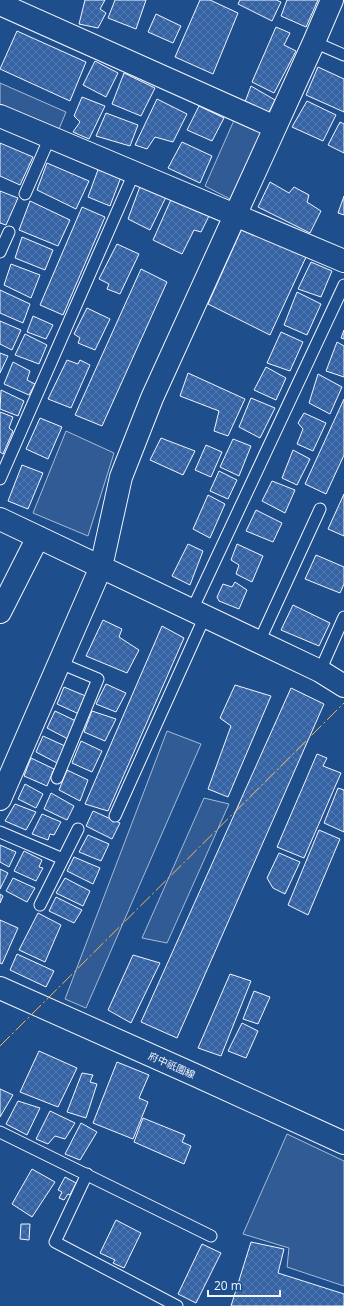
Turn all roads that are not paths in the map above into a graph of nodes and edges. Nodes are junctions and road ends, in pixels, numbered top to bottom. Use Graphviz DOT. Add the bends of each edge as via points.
graph roads {
  1 [pos="332,0"];
  2 [pos="0,4"];
  3 [pos="314,42"];
  4 [pos="344,55"];
  5 [pos="0,116"];
  6 [pos="275,127"];
  7 [pos="50,137"];
  8 [pos="134,172"];
  9 [pos="25,194"];
  10 [pos="235,215"];
  11 [pos="9,232"];
  12 [pos="0,252"];
  13 [pos="344,261"];
  14 [pos="344,284"];
  15 [pos="0,479"];
  16 [pos="320,509"];
  17 [pos="0,519"];
  18 [pos="38,537"];
  19 [pos="101,567"];
  20 [pos="2,600"];
  21 [pos="198,613"];
  22 [pos="344,618"];
  23 [pos="259,642"];
  24 [pos="60,663"];
  25 [pos="320,671"];
  26 [pos="344,686"];
  27 [pos="57,778"];
  28 [pos="0,799"];
  29 [pos="115,816"];
  30 [pos="78,829"];
  31 [pos="0,832"];
  32 [pos="63,859"];
  33 [pos="40,905"];
  34 [pos="0,988"];
  35 [pos="0,1132"];
  36 [pos="344,1143"];
  37 [pos="87,1174"];
  38 [pos="212,1236"];
  39 [pos="177,1306"];
  1 -- 3 [label="street"];
  2 -- 6 [label="street"];
  3 -- 4 [label="lane"];
  3 -- 6 [label="street"];
  5 -- 7 [label="street"];
  6 -- 10 [label="street"];
  7 -- 8 [label="street"];
  7 -- 9 [label="lane"];
  8 -- 10 [label="street"];
  8 -- 15 [label="lane"];
  10 -- 13 [label="street"];
  10 -- 19 [label="street" via="152,398 121,477"];
  11 -- 12 [label="lane"];
  14 -- 21 [label="lane"];
  16 -- 23 [label="lane"];
  17 -- 18 [label="street"];
  18 -- 19 [label="street"];
  18 -- 20 [label="street"];
  19 -- 21 [label="street"];
  19 -- 24 [label="street"];
  21 -- 23 [label="street"];
  21 -- 29 [label="lane"];
  22 -- 25 [label="lane"];
  23 -- 25 [label="street"];
  24 -- 27 [label="lane" via="98,679"];
  24 -- 28 [label="street"];
  25 -- 26 [label="street"];
  30 -- 32 [label="lane"];
  31 -- 32 [label="lane"];
  32 -- 33 [label="lane"];
  34 -- 36 [label="street, 府中祇園線"];
  35 -- 37 [label="lane"];
  37 -- 38 [label="lane"];
  37 -- 39 [label="lane" via="55,1242"];
}
